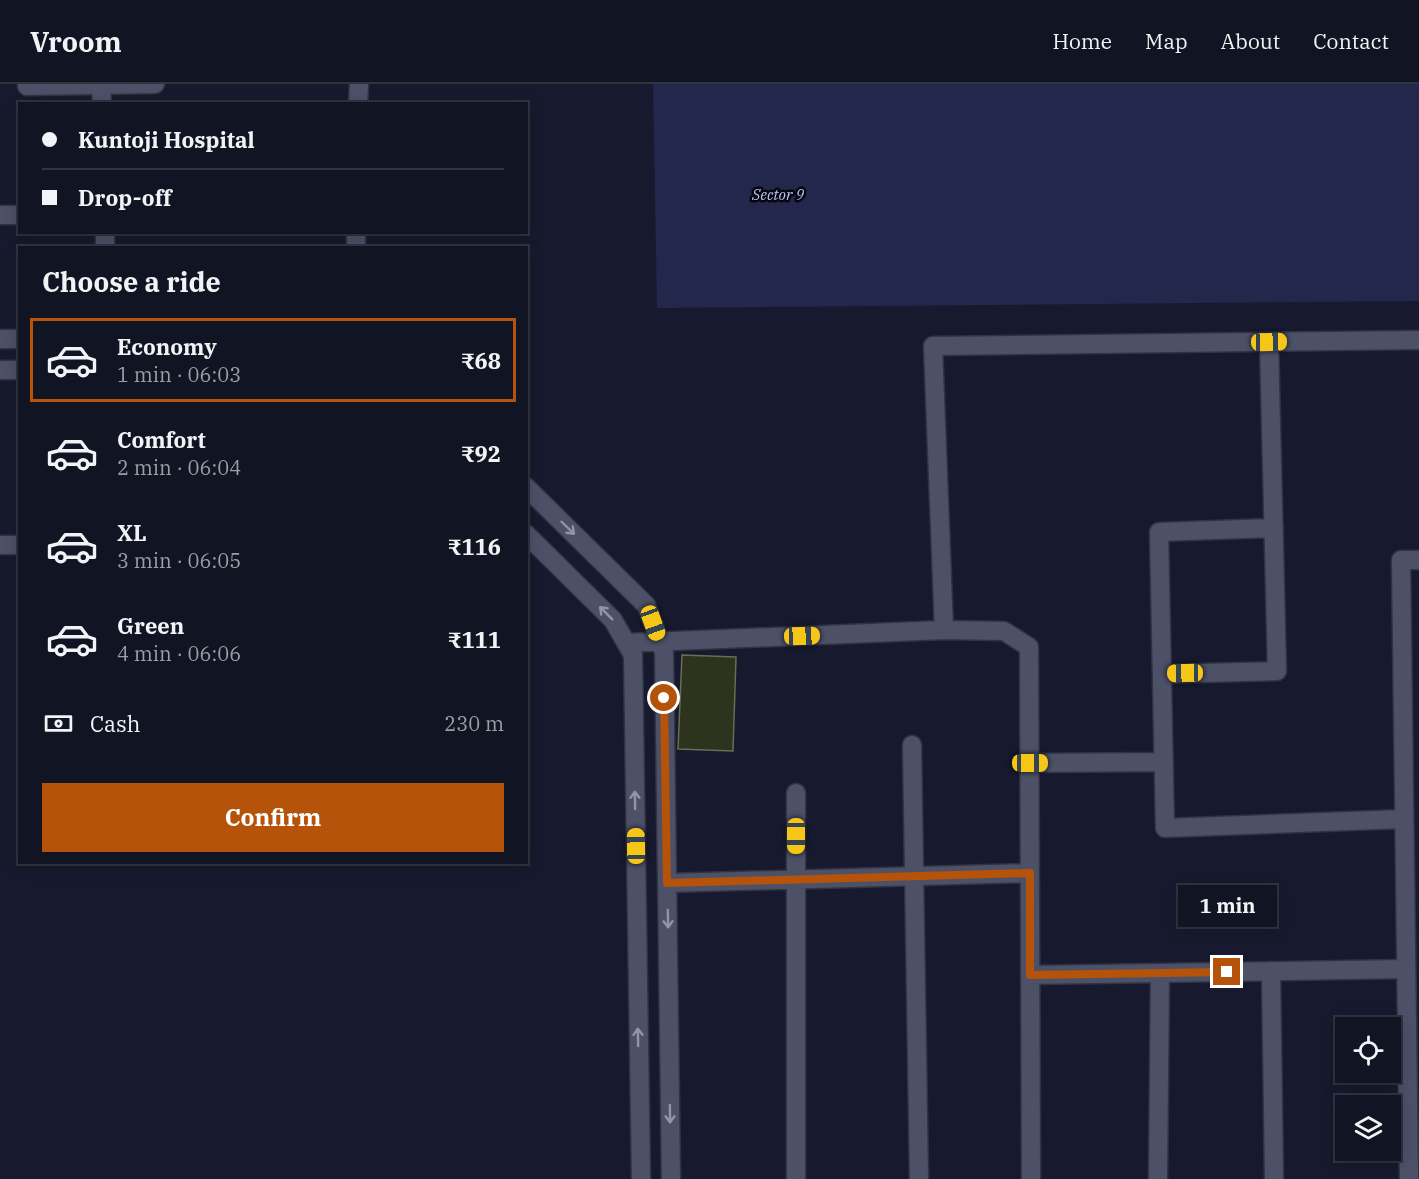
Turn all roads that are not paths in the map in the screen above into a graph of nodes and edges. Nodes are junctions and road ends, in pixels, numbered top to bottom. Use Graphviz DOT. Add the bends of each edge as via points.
graph roads {
  1 [pos="101,84"];
  2 [pos="155,84"];
  3 [pos="358,84"];
  4 [pos="27,86"];
  5 [pos="102,102"];
  6 [pos="358,102"];
  7 [pos="0,215"];
  8 [pos="18,215"];
  9 [pos="0,339"];
  10 [pos="18,339"];
  11 [pos="1419,339"];
  12 [pos="1269,342"];
  13 [pos="0,370"];
  14 [pos="18,370"];
  15 [pos="528,490"];
  16 [pos="1274,528"];
  17 [pos="528,536"];
  18 [pos="0,545"];
  19 [pos="18,545"];
  20 [pos="1419,560"];
  21 [pos="944,630"];
  22 [pos="660,642"];
  23 [pos="626,643"];
  24 [pos="1162,674"];
  25 [pos="912,745"];
  26 [pos="1164,762"];
  27 [pos="1030,763"];
  28 [pos="796,793"];
  29 [pos="1404,819"];
  30 [pos="1030,873"];
  31 [pos="914,876"];
  32 [pos="796,879"];
  33 [pos="667,883"];
  34 [pos="1412,913"];
  35 [pos="1406,969"];
  36 [pos="1271,971"];
  37 [pos="1160,974"];
  38 [pos="1030,975"];
  39 [pos="640,1179"];
  40 [pos="671,1179"];
  41 [pos="796,1179"];
  42 [pos="919,1179"];
  43 [pos="1030,1179"];
  44 [pos="1158,1179"];
  45 [pos="1274,1179"];
  46 [pos="1409,1179"];
  1 -- 2 [label="street"];
  1 -- 4 [label="street"];
  1 -- 5 [label="street"];
  3 -- 6 [label="street"];
  7 -- 8 [label="street"];
  9 -- 10 [label="street"];
  11 -- 12 [label="street"];
  12 -- 16 [label="street"];
  12 -- 21 [label="street" via="933,346"];
  13 -- 14 [label="street"];
  15 -- 22 [label="street, one-way" via="646,605"];
  16 -- 24 [label="street" via="1159,532"];
  16 -- 24 [label="street" via="1277,672"];
  23 -- 17 [label="street, one-way" via="613,620"];
  18 -- 19 [label="street"];
  20 -- 29 [label="street" via="1401,560"];
  21 -- 22 [label="street"];
  21 -- 27 [label="street" via="1004,631 1029,647"];
  22 -- 23 [label="street"];
  22 -- 33 [label="street" via="664,652"];
  39 -- 23 [label="street, one-way" via="633,655"];
  24 -- 26 [label="street"];
  25 -- 31 [label="street"];
  26 -- 27 [label="street"];
  26 -- 29 [label="street" via="1165,828"];
  27 -- 30 [label="street"];
  28 -- 32 [label="street"];
  29 -- 34 [label="street"];
  30 -- 31 [label="street"];
  30 -- 38 [label="street"];
  31 -- 32 [label="street"];
  31 -- 42 [label="street"];
  32 -- 33 [label="street"];
  32 -- 41 [label="street"];
  33 -- 40 [label="street, one-way"];
  34 -- 35 [label="street"];
  35 -- 36 [label="street"];
  35 -- 46 [label="street"];
  36 -- 37 [label="street"];
  36 -- 45 [label="street"];
  37 -- 38 [label="street"];
  37 -- 44 [label="street"];
  38 -- 43 [label="street"];
}
